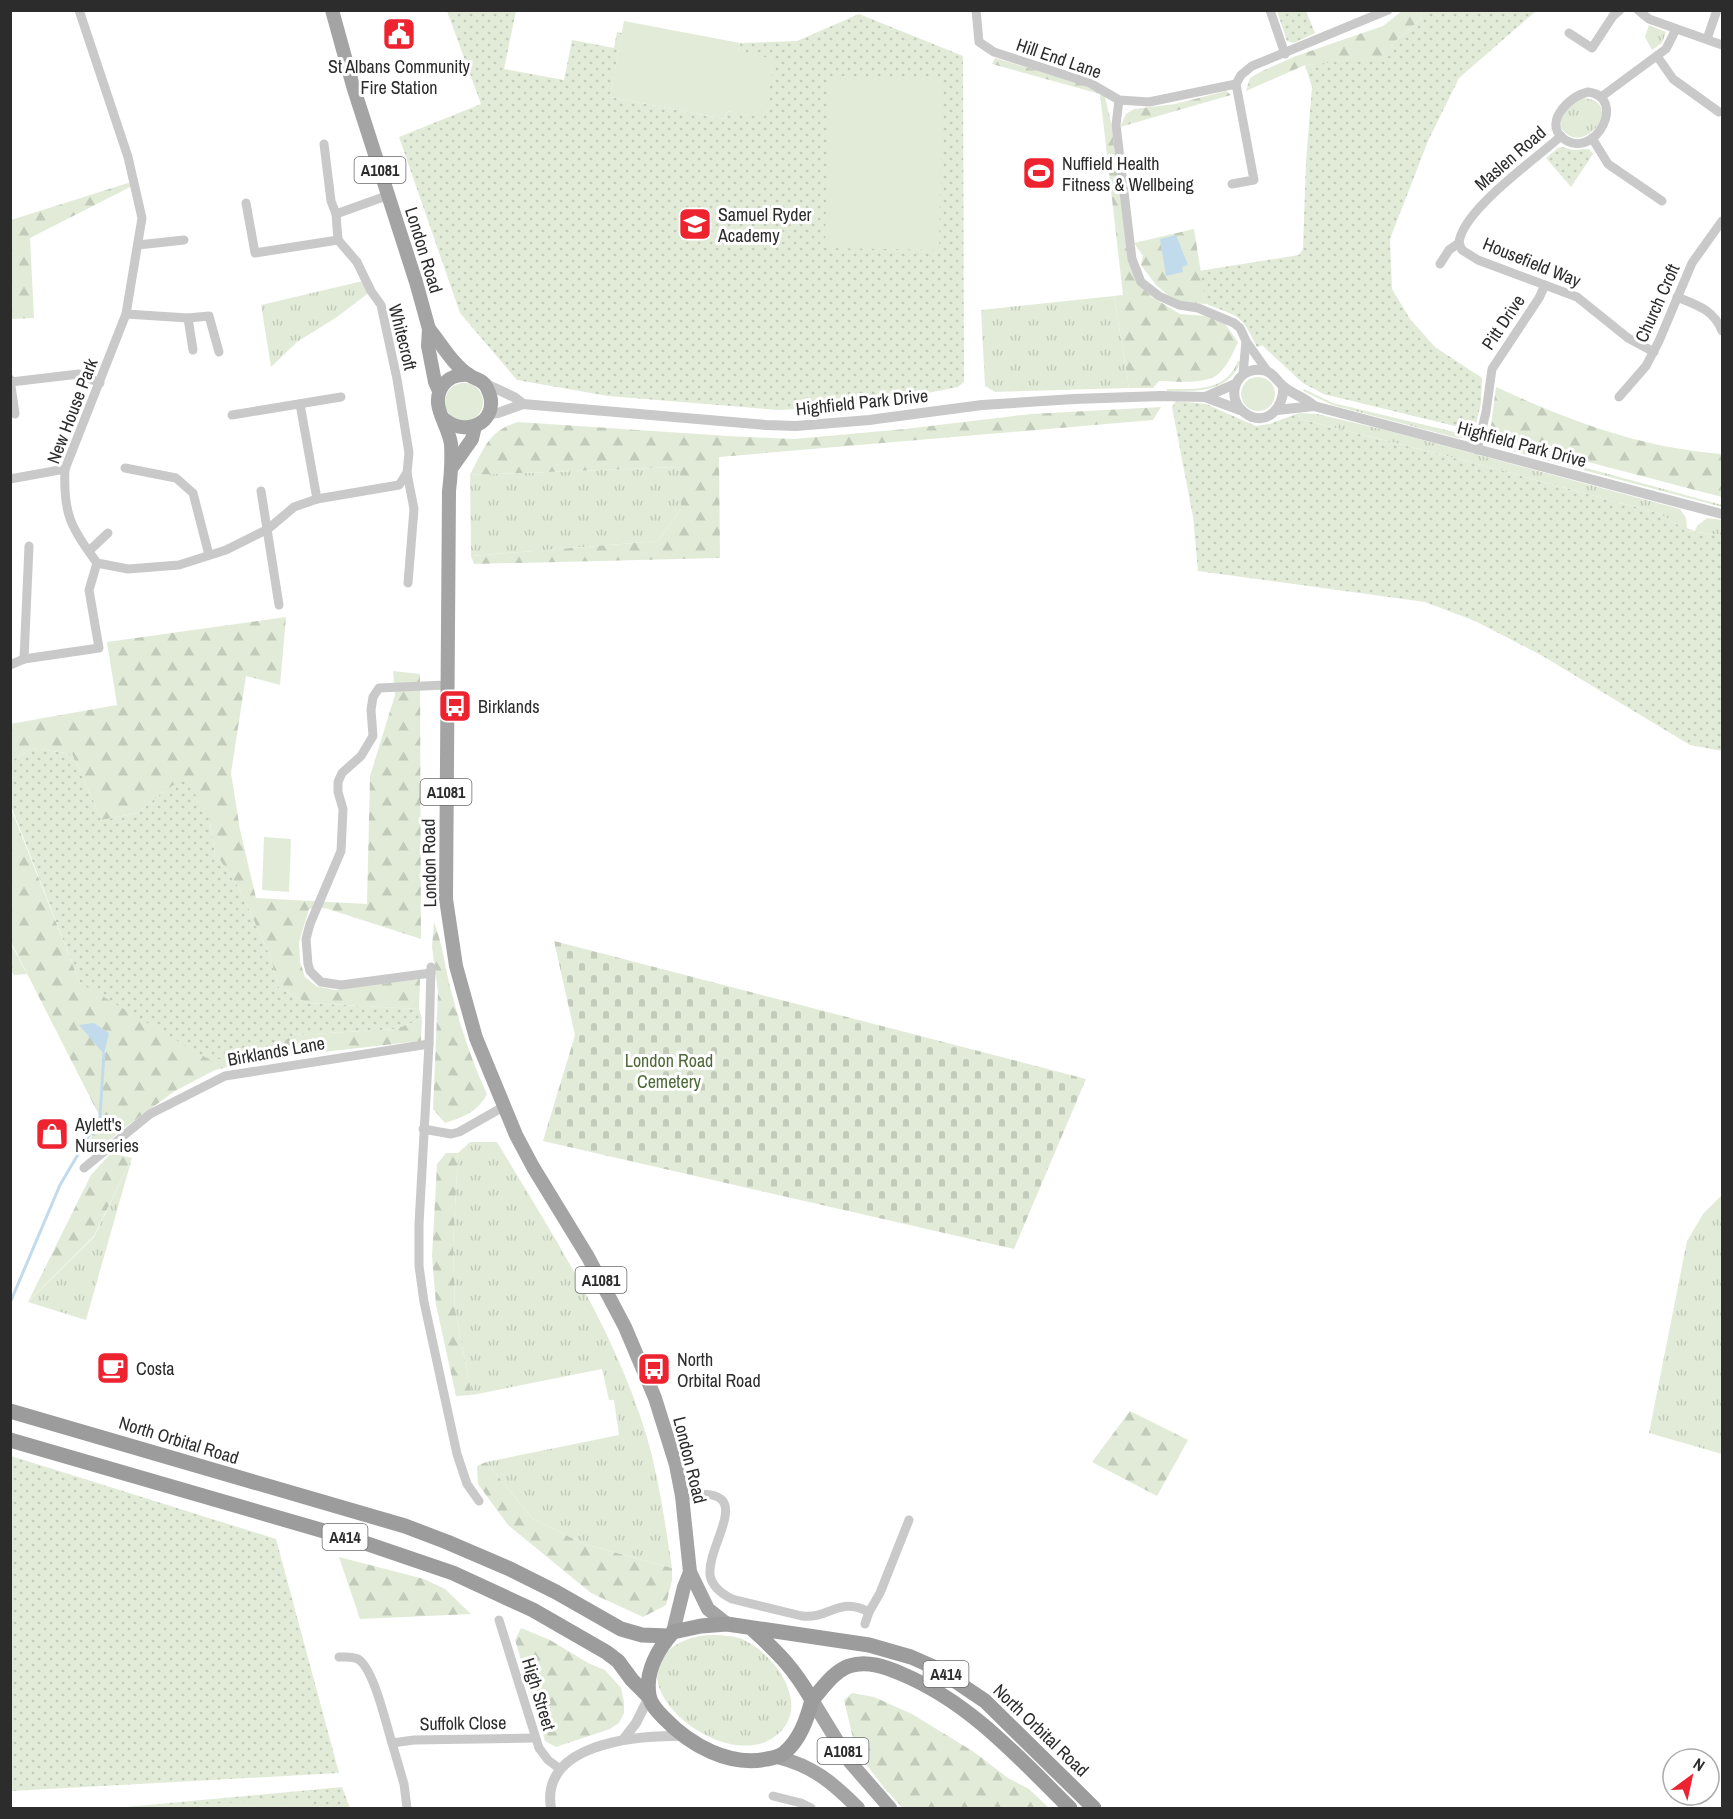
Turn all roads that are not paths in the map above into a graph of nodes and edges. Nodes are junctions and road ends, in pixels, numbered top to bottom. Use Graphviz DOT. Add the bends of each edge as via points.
graph roads {
  1 [pos="79,10"];
  2 [pos="332,10"];
  3 [pos="976,10"];
  4 [pos="1270,10"];
  5 [pos="1388,10"];
  6 [pos="1620,10"];
  7 [pos="1638,10"];
  8 [pos="1717,10"];
  9 [pos="1676,29"];
  10 [pos="1569,33"];
  11 [pos="1707,39"];
  12 [pos="1722,45"];
  13 [pos="1285,54"];
  14 [pos="1656,56"];
  15 [pos="1236,84"];
  16 [pos="1601,97"];
  17 [pos="1119,100"];
  18 [pos="1719,112"];
  19 [pos="1561,136"];
  20 [pos="1592,138"];
  21 [pos="324,144"];
  22 [pos="1232,184"];
  23 [pos="389,195"];
  24 [pos="1662,201"];
  25 [pos="246,203"];
  26 [pos="336,214"];
  27 [pos="1722,221"];
  28 [pos="184,240"];
  29 [pos="338,240"];
  30 [pos="1458,243"];
  31 [pos="138,245"];
  32 [pos="1440,264"];
  33 [pos="1545,285"];
  34 [pos="1677,297"];
  35 [pos="126,314"];
  36 [pos="188,318"];
  37 [pos="429,329"];
  38 [pos="1722,331"];
  39 [pos="1246,341"];
  40 [pos="193,350"];
  41 [pos="219,352"];
  42 [pos="1654,352"];
  43 [pos="1268,372"];
  44 [pos="1243,374"];
  45 [pos="469,375"];
  46 [pos="11,381"];
  47 [pos="100,383"];
  48 [pos="484,383"];
  49 [pos="1235,384"];
  50 [pos="1283,387"];
  51 [pos="439,391"];
  52 [pos="341,397"];
  53 [pos="1205,397"];
  54 [pos="1620,397"];
  55 [pos="300,404"];
  56 [pos="523,404"];
  57 [pos="1314,406"];
  58 [pos="1240,410"];
  59 [pos="1276,410"];
  60 [pos="15,414"];
  61 [pos="488,414"];
  62 [pos="232,415"];
  63 [pos="444,419"];
  64 [pos="475,426"];
  65 [pos="1478,450"];
  66 [pos="453,466"];
  67 [pos="125,468"];
  68 [pos="65,470"];
  69 [pos="407,473"];
  70 [pos="10,478"];
  71 [pos="261,491"];
  72 [pos="317,499"];
  73 [pos="1722,514"];
  74 [pos="268,529"];
  75 [pos="108,533"];
  76 [pos="29,546"];
  77 [pos="89,551"];
  78 [pos="208,555"];
  79 [pos="97,563"];
  80 [pos="408,583"];
  81 [pos="279,606"];
  82 [pos="24,660"];
  83 [pos="10,665"];
  84 [pos="446,685"];
  85 [pos="429,1044"];
  86 [pos="503,1107"];
  87 [pos="423,1129"];
  88 [pos="84,1168"];
  89 [pos="10,1411"];
  90 [pos="10,1440"];
  91 [pos="682,1496"];
  92 [pos="479,1501"];
  93 [pos="909,1520"];
  94 [pos="690,1572"];
  95 [pos="869,1612"];
  96 [pos="499,1620"];
  97 [pos="727,1624"];
  98 [pos="865,1624"];
  99 [pos="752,1629"];
  100 [pos="671,1634"];
  101 [pos="339,1657"];
  102 [pos="649,1697"];
  103 [pos="812,1700"];
  104 [pos="683,1736"];
  105 [pos="535,1738"];
  106 [pos="622,1740"];
  107 [pos="392,1743"];
  108 [pos="777,1757"];
  109 [pos="560,1769"];
  110 [pos="773,1796"];
  111 [pos="407,1809"];
  112 [pos="552,1809"];
  113 [pos="812,1809"];
  114 [pos="858,1809"];
  115 [pos="890,1809"];
  116 [pos="1070,1809"];
  117 [pos="1094,1809"];
  1 -- 31 [label="street, New House Park" via="134,177 142,218"];
  2 -- 23 [label="main road, London Road / A1081"];
  3 -- 17 [label="street, Hill End Lane" via="978,36 985,47 1090,83"];
  4 -- 13 [label="street"];
  5 -- 13 [label="street"];
  6 -- 10 [label="street" via="1592,48"];
  7 -- 9 [label="street" via="1649,20"];
  8 -- 11 [label="street"];
  9 -- 11 [label="street"];
  9 -- 14 [label="street" via="1666,49"];
  11 -- 12 [label="street"];
  13 -- 15 [label="street" via="1252,66"];
  14 -- 16 [label="street"];
  14 -- 18 [label="street" via="1673,80"];
  15 -- 17 [label="street, Hill End Lane" via="1149,102"];
  15 -- 22 [label="street" via="1254,180"];
  16 -- 19 [label="street, Maslen Road" via="1588,92 1567,102 1557,118"];
  16 -- 20 [label="street" via="1607,108 1605,119"];
  17 -- 39 [label="street" via="1116,125 1132,259 1141,282 1179,305 1226,318 1240,328"];
  19 -- 20 [label="street, Maslen Road" via="1576,144"];
  19 -- 30 [label="street, Maslen Road" via="1482,202"];
  20 -- 24 [label="street" via="1608,164"];
  21 -- 26 [label="street"];
  23 -- 26 [label="street"];
  23 -- 37 [label="main road, London Road / A1081"];
  25 -- 29 [label="street" via="255,253"];
  26 -- 29 [label="street"];
  27 -- 34 [label="street, Church Croft" via="1692,263"];
  28 -- 31 [label="street"];
  29 -- 69 [label="street, Whitecroft" via="357,262 381,305 409,453"];
  30 -- 32 [label="street, Maslen Road"];
  30 -- 33 [label="street, Housefield Way" via="1478,260"];
  31 -- 35 [label="street, New House Park"];
  33 -- 42 [label="street, Housefield Way" via="1577,297 1628,338"];
  33 -- 65 [label="street, Pitt Drive" via="1492,369"];
  34 -- 38 [label="street" via="1712,313"];
  34 -- 42 [label="street, Church Croft"];
  35 -- 36 [label="street"];
  35 -- 47 [label="street, New House Park"];
  36 -- 40 [label="street"];
  36 -- 41 [label="street" via="209,316"];
  37 -- 45 [label="main road, London Road / A1081"];
  37 -- 51 [label="main road, London Road / A1081" via="428,346"];
  39 -- 43 [label="street"];
  39 -- 44 [label="street"];
  42 -- 54 [label="street, Church Croft"];
  43 -- 44 [label="street" via="1261,369"];
  43 -- 50 [label="street, Highfield Park Drive"];
  44 -- 49 [label="street, Highfield Park Drive"];
  45 -- 48 [label="main road, London Road / A1081"];
  45 -- 51 [label="main road" via="454,376"];
  46 -- 47 [label="street" via="79,374"];
  46 -- 60 [label="street"];
  47 -- 68 [label="street, New House Park"];
  48 -- 56 [label="street, Highfield Park Drive"];
  48 -- 61 [label="main road" via="491,397"];
  49 -- 53 [label="street, Highfield Park Drive"];
  49 -- 58 [label="street" via="1233,393"];
  50 -- 57 [label="street, Highfield Park Drive"];
  50 -- 59 [label="street" via="1283,400"];
  51 -- 63 [label="main road, London Road / A1081" via="438,410"];
  52 -- 55 [label="street"];
  53 -- 56 [label="street, Highfield Park Drive" via="982,405 796,426"];
  53 -- 58 [label="street, Highfield Park Drive"];
  55 -- 62 [label="street"];
  55 -- 72 [label="street"];
  56 -- 61 [label="street, Highfield Park Drive"];
  57 -- 59 [label="street, Highfield Park Drive"];
  57 -- 65 [label="street, Highfield Park Drive"];
  58 -- 59 [label="street, Highfield Park Drive" via="1261,418"];
  61 -- 64 [label="main road, London Road / A1081"];
  63 -- 64 [label="main road" via="458,428"];
  63 -- 66 [label="main road, London Road / A1081"];
  64 -- 66 [label="main road, London Road / A1081" via="472,439"];
  65 -- 73 [label="street, Highfield Park Drive"];
  66 -- 84 [label="main road, London Road / A1081" via="449,491"];
  67 -- 78 [label="street" via="176,478 194,493"];
  68 -- 70 [label="street"];
  68 -- 77 [label="street, New House Park" via="64,496 72,526"];
  69 -- 72 [label="street" via="399,485"];
  69 -- 80 [label="street" via="414,509"];
  71 -- 74 [label="street"];
  72 -- 74 [label="street" via="294,507"];
  74 -- 78 [label="street"];
  74 -- 81 [label="street"];
  75 -- 77 [label="street"];
  76 -- 82 [label="street"];
  77 -- 79 [label="street, New House Park"];
  78 -- 79 [label="street" via="179,565 128,569"];
  79 -- 82 [label="street" via="89,590 99,648"];
  82 -- 83 [label="street"];
  84 -- 85 [label="street" via="380,688 373,697 373,736 338,782 343,809 341,851 306,939 310,971 321,982 341,984 431,970"];
  84 -- 86 [label="main road, London Road / A1081" via="446,899 456,966 476,1038"];
  85 -- 87 [label="street"];
  85 -- 88 [label="street, Birklands Lane" via="225,1076 150,1114"];
  86 -- 87 [label="street" via="459,1132"];
  86 -- 91 [label="main road, London Road / A1081" via="533,1167 626,1326 655,1398"];
  87 -- 92 [label="street" via="419,1266 424,1302 458,1454 467,1484"];
  89 -- 100 [label="highway, North Orbital Road / A414" via="405,1526 510,1569 621,1629 642,1635"];
  90 -- 102 [label="highway, A414" via="362,1542 453,1573 533,1610 606,1652"];
  91 -- 94 [label="main road, London Road / A1081"];
  91 -- 95 [label="street" via="707,1493 725,1507 726,1519 710,1574 722,1594 802,1616 852,1605"];
  93 -- 95 [label="street"];
  94 -- 97 [label="main road, London Road / A1081" via="708,1609"];
  94 -- 100 [label="main road, London Road / A1081"];
  95 -- 98 [label="street"];
  96 -- 105 [label="street, High Street"];
  97 -- 99 [label="highway"];
  97 -- 100 [label="highway"];
  99 -- 103 [label="highway" via="787,1661"];
  99 -- 117 [label="highway, North Orbital Road / A414" via="869,1645 936,1668 985,1701"];
  100 -- 102 [label="highway" via="652,1668"];
  101 -- 107 [label="street" via="360,1660 368,1671"];
  102 -- 104 [label="highway"];
  102 -- 106 [label="street"];
  103 -- 108 [label="highway" via="802,1730"];
  103 -- 115 [label="main road, A1081" via="850,1762"];
  103 -- 116 [label="highway, North Orbital Road / A414" via="834,1676 850,1666 861,1664 892,1670 948,1697 976,1718"];
  104 -- 106 [label="street"];
  104 -- 108 [label="highway" via="711,1752 740,1761"];
  105 -- 107 [label="street, Suffolk Close"];
  105 -- 109 [label="street, High Street" via="543,1755"];
  106 -- 109 [label="street" via="578,1754"];
  107 -- 111 [label="street"];
  108 -- 114 [label="main road, A1081" via="818,1773"];
  109 -- 112 [label="street" via="551,1786"];
  110 -- 113 [label="street"];
}
